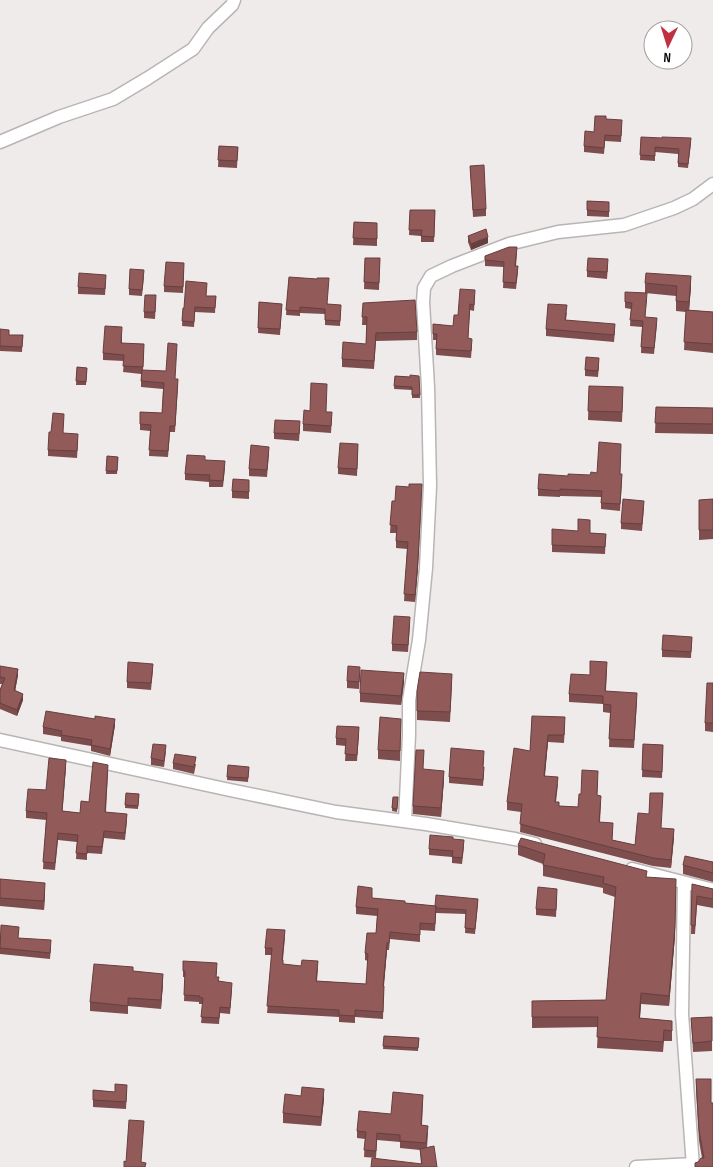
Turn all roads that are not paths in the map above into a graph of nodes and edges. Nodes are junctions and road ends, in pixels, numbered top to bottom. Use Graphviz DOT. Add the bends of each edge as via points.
graph roads {
  1 [pos="234,0"];
  2 [pos="0,142"];
  3 [pos="713,184"];
  4 [pos="0,740"];
  5 [pos="406,821"];
  6 [pos="543,846"];
  7 [pos="618,866"];
  8 [pos="684,883"];
  9 [pos="713,890"];
  10 [pos="693,1165"];
  11 [pos="636,1167"];
  1 -- 2 [label="street" via="193,49 148,78 113,99"];
  3 -- 5 [label="street" via="674,208 624,225 558,232 509,244 431,276 424,288 430,486 425,577 409,700"];
  4 -- 5 [label="street" via="326,810"];
  5 -- 6 [label="street"];
  7 -- 8 [label="street"];
  8 -- 9 [label="street"];
  8 -- 10 [label="street" via="682,1014"];
  10 -- 11 [label="street"];
}
